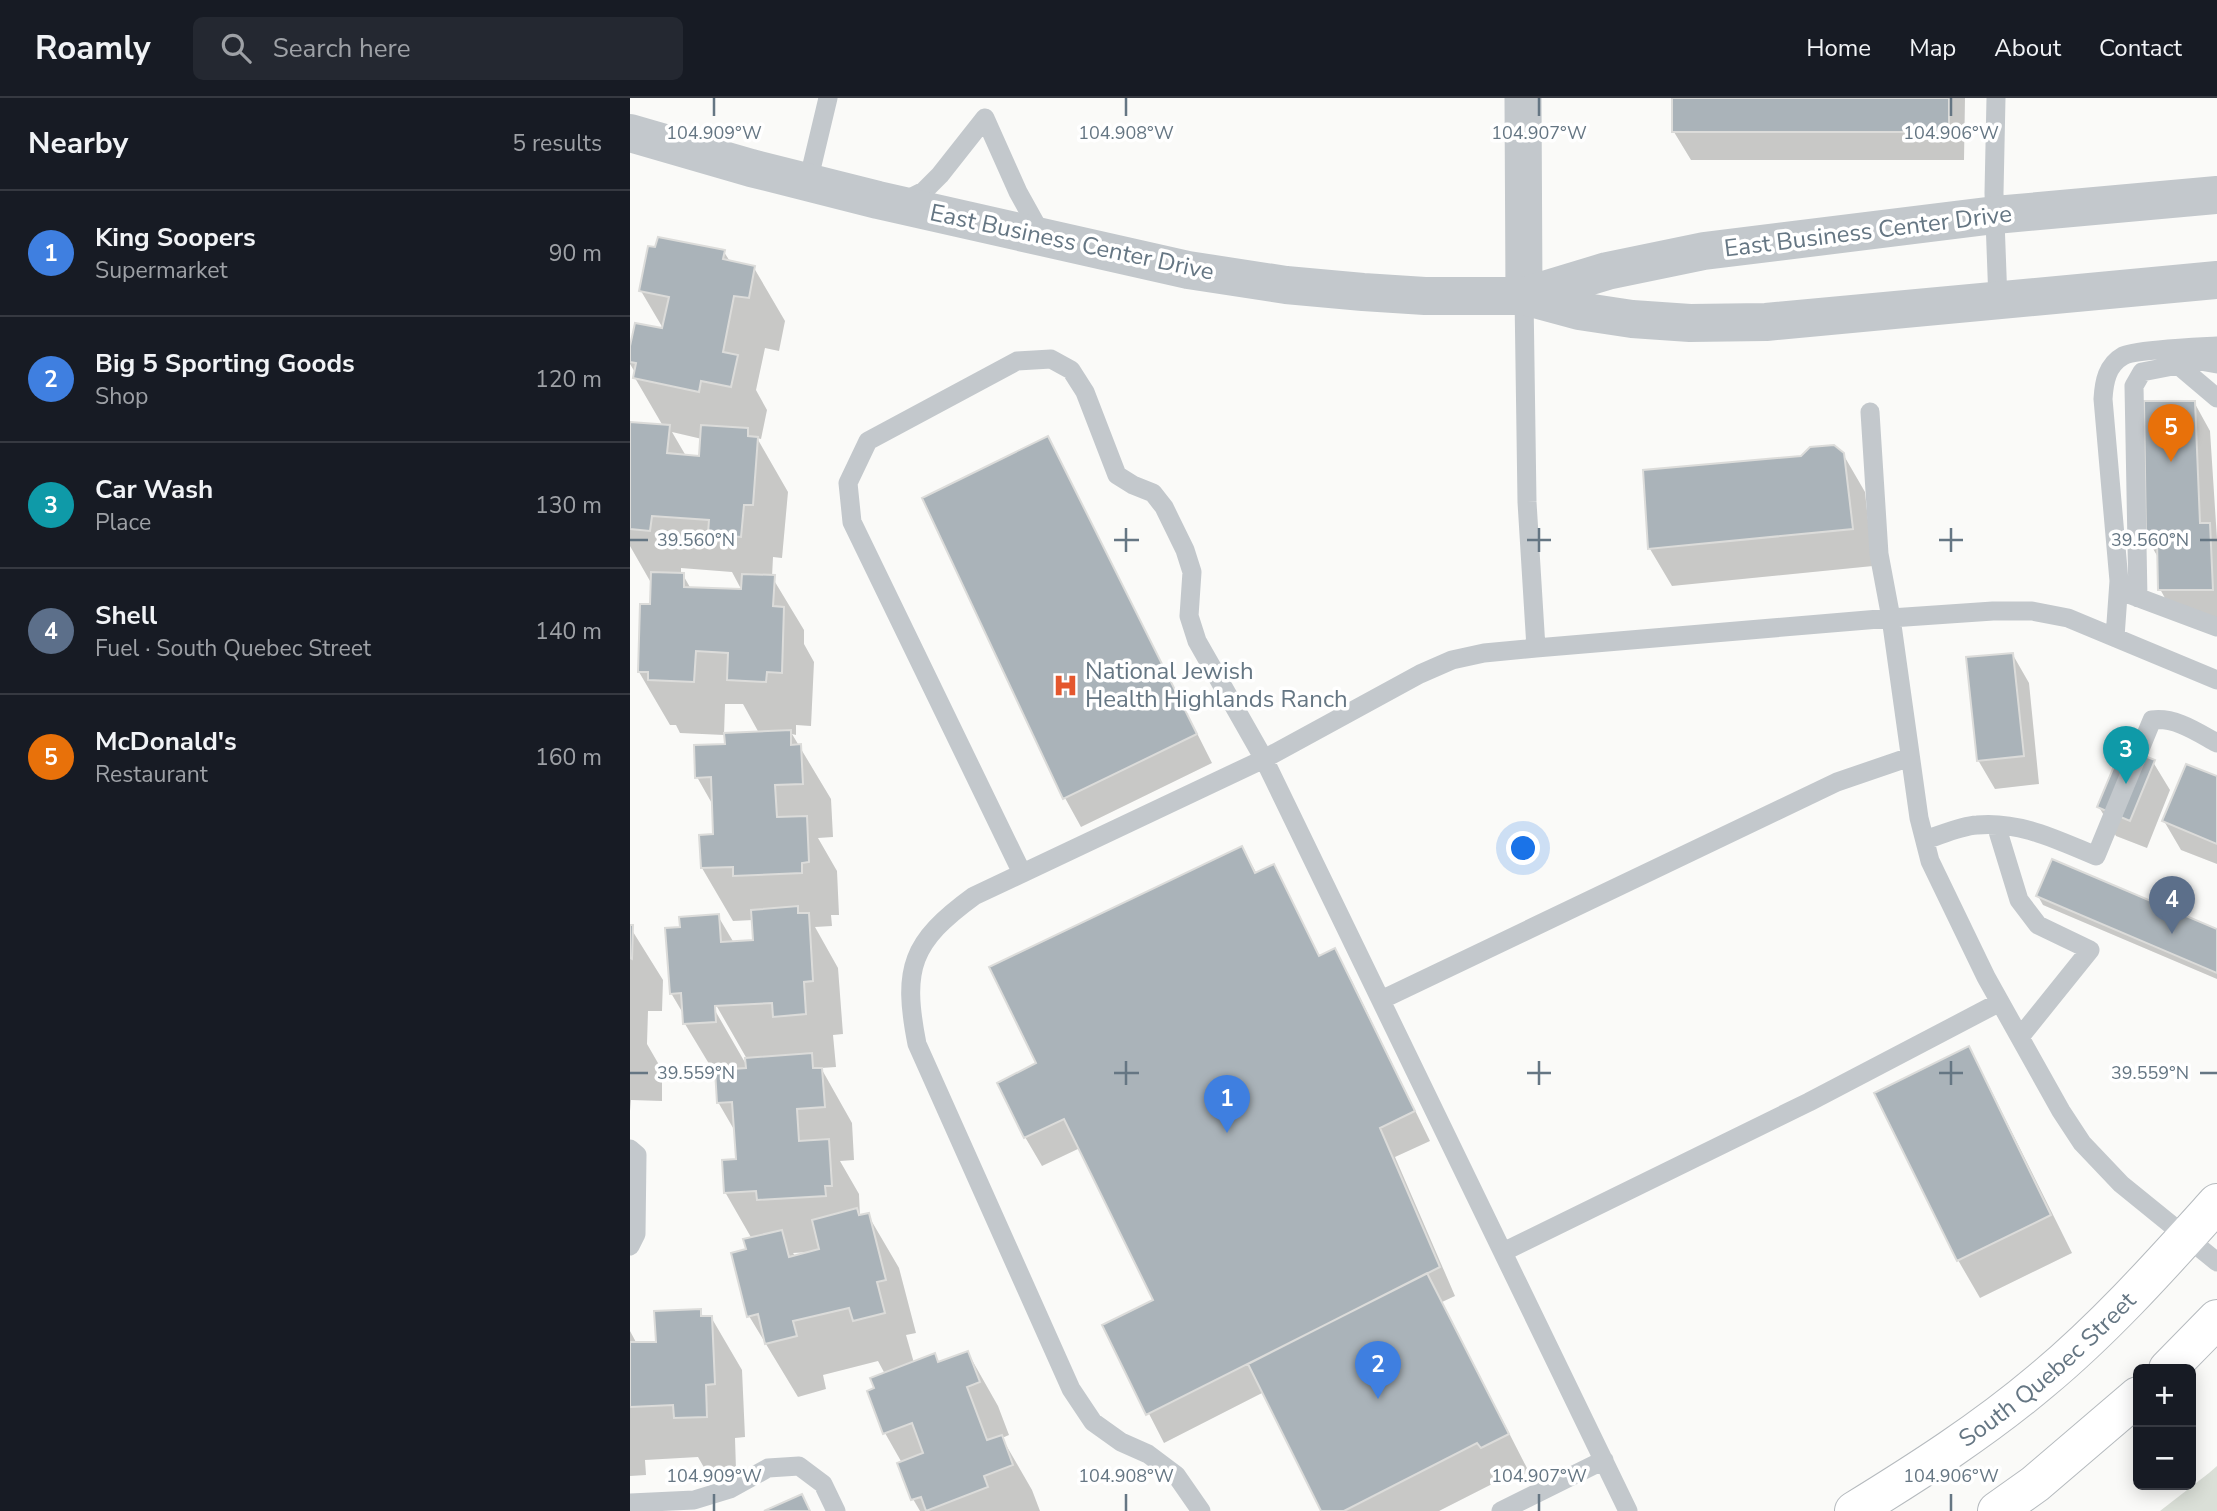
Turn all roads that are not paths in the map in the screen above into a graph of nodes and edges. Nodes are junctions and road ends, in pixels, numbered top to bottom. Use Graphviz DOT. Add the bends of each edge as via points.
graph roads {
  1 [pos="828,98"];
  2 [pos="1523,98"];
  3 [pos="1996,98"];
  4 [pos="630,133"];
  5 [pos="808,182"];
  6 [pos="2217,195"];
  7 [pos="900,204"];
  8 [pos="1995,215"];
  9 [pos="1043,238"];
  10 [pos="2217,280"];
  11 [pos="1524,296"];
  12 [pos="1998,301"];
  13 [pos="2217,346"];
  14 [pos="2217,364"];
  15 [pos="2178,365"];
  16 [pos="2217,398"];
  17 [pos="1870,412"];
  18 [pos="2119,590"];
  19 [pos="2138,598"];
  20 [pos="1891,618"];
  21 [pos="2217,627"];
  22 [pos="2115,637"];
  23 [pos="1536,648"];
  24 [pos="2217,680"];
  25 [pos="2217,743"];
  26 [pos="1910,757"];
  27 [pos="1264,759"];
  28 [pos="1996,825"];
  29 [pos="1925,840"];
  30 [pos="1021,873"];
  31 [pos="1381,1000"];
  32 [pos="2000,1002"];
  33 [pos="2020,1037"];
  34 [pos="630,1149"];
  35 [pos="2217,1203"];
  36 [pos="2186,1237"];
  37 [pos="630,1246"];
  38 [pos="1503,1252"];
  39 [pos="2217,1262"];
  40 [pos="2217,1319"];
  41 [pos="2173,1364"];
  42 [pos="2133,1400"];
  43 [pos="1604,1460"];
  44 [pos="630,1503"];
  45 [pos="707,1504"];
  46 [pos="836,1511"];
  47 [pos="1201,1511"];
  48 [pos="1501,1511"];
  49 [pos="1628,1511"];
  50 [pos="1854,1511"];
  51 [pos="1997,1511"];
  1 -- 5 [label="lane"];
  2 -- 11 [label="street"];
  3 -- 8 [label="lane"];
  4 -- 5 [label="street, East Business Center Drive"];
  5 -- 7 [label="street, East Business Center Drive"];
  6 -- 8 [label="street, East Business Center Drive"];
  7 -- 9 [label="street, East Business Center Drive"];
  7 -- 9 [label="lane" via="924,191 940,175 985,118"];
  8 -- 11 [label="street, East Business Center Drive" via="1704,251 1607,271"];
  8 -- 12 [label="lane"];
  9 -- 11 [label="street, East Business Center Drive" via="1188,270 1286,285 1425,296"];
  10 -- 12 [label="street, East Business Center Drive"];
  11 -- 12 [label="street, East Business Center Drive" via="1579,311 1690,323 1766,322"];
  11 -- 23 [label="lane" via="1527,502"];
  13 -- 18 [label="lane" via="2124,354 2105,380"];
  14 -- 15 [label="lane"];
  15 -- 16 [label="lane"];
  15 -- 19 [label="lane" via="2142,372 2134,386"];
  17 -- 20 [label="lane" via="1880,554"];
  18 -- 19 [label="lane"];
  18 -- 22 [label="lane"];
  19 -- 21 [label="lane"];
  20 -- 22 [label="lane" via="2032,611 2068,618"];
  20 -- 23 [label="lane"];
  20 -- 26 [label="lane"];
  22 -- 24 [label="lane"];
  23 -- 27 [label="lane" via="1452,660"];
  25 -- 28 [label="lane" via="2174,721 2152,720 2096,856 2029,828"];
  26 -- 29 [label="lane"];
  26 -- 31 [label="lane" via="1837,782"];
  27 -- 30 [label="lane"];
  27 -- 30 [label="lane" via="1197,642 1189,616 1192,572 1164,507 1153,493 1117,475 1086,392 1072,370 1051,359 1017,361 868,441 848,483 852,522"];
  27 -- 31 [label="lane"];
  28 -- 29 [label="lane" via="1975,825"];
  28 -- 33 [label="lane" via="2019,900 2038,925 2090,950"];
  29 -- 32 [label="lane" via="1930,861"];
  30 -- 47 [label="lane" via="974,896 946,917 921,945 910,977 917,1044 1072,1389 1093,1422 1176,1475"];
  31 -- 38 [label="lane"];
  32 -- 33 [label="lane"];
  32 -- 38 [label="lane" via="1809,1102"];
  33 -- 36 [label="lane" via="2082,1143 2121,1184"];
  34 -- 37 [label="lane" via="637,1155 635,1234"];
  35 -- 36 [label="main road, South Quebec Street"];
  36 -- 39 [label="lane"];
  36 -- 50 [label="main road, South Quebec Street" via="2042,1380 1976,1432"];
  38 -- 43 [label="lane"];
  40 -- 41 [label="main road"];
  42 -- 51 [label="main road" via="2035,1485"];
  43 -- 48 [label="lane"];
  43 -- 49 [label="lane"];
  44 -- 45 [label="lane" via="694,1500"];
  45 -- 46 [label="lane" via="768,1468 799,1466 823,1484"];
}
